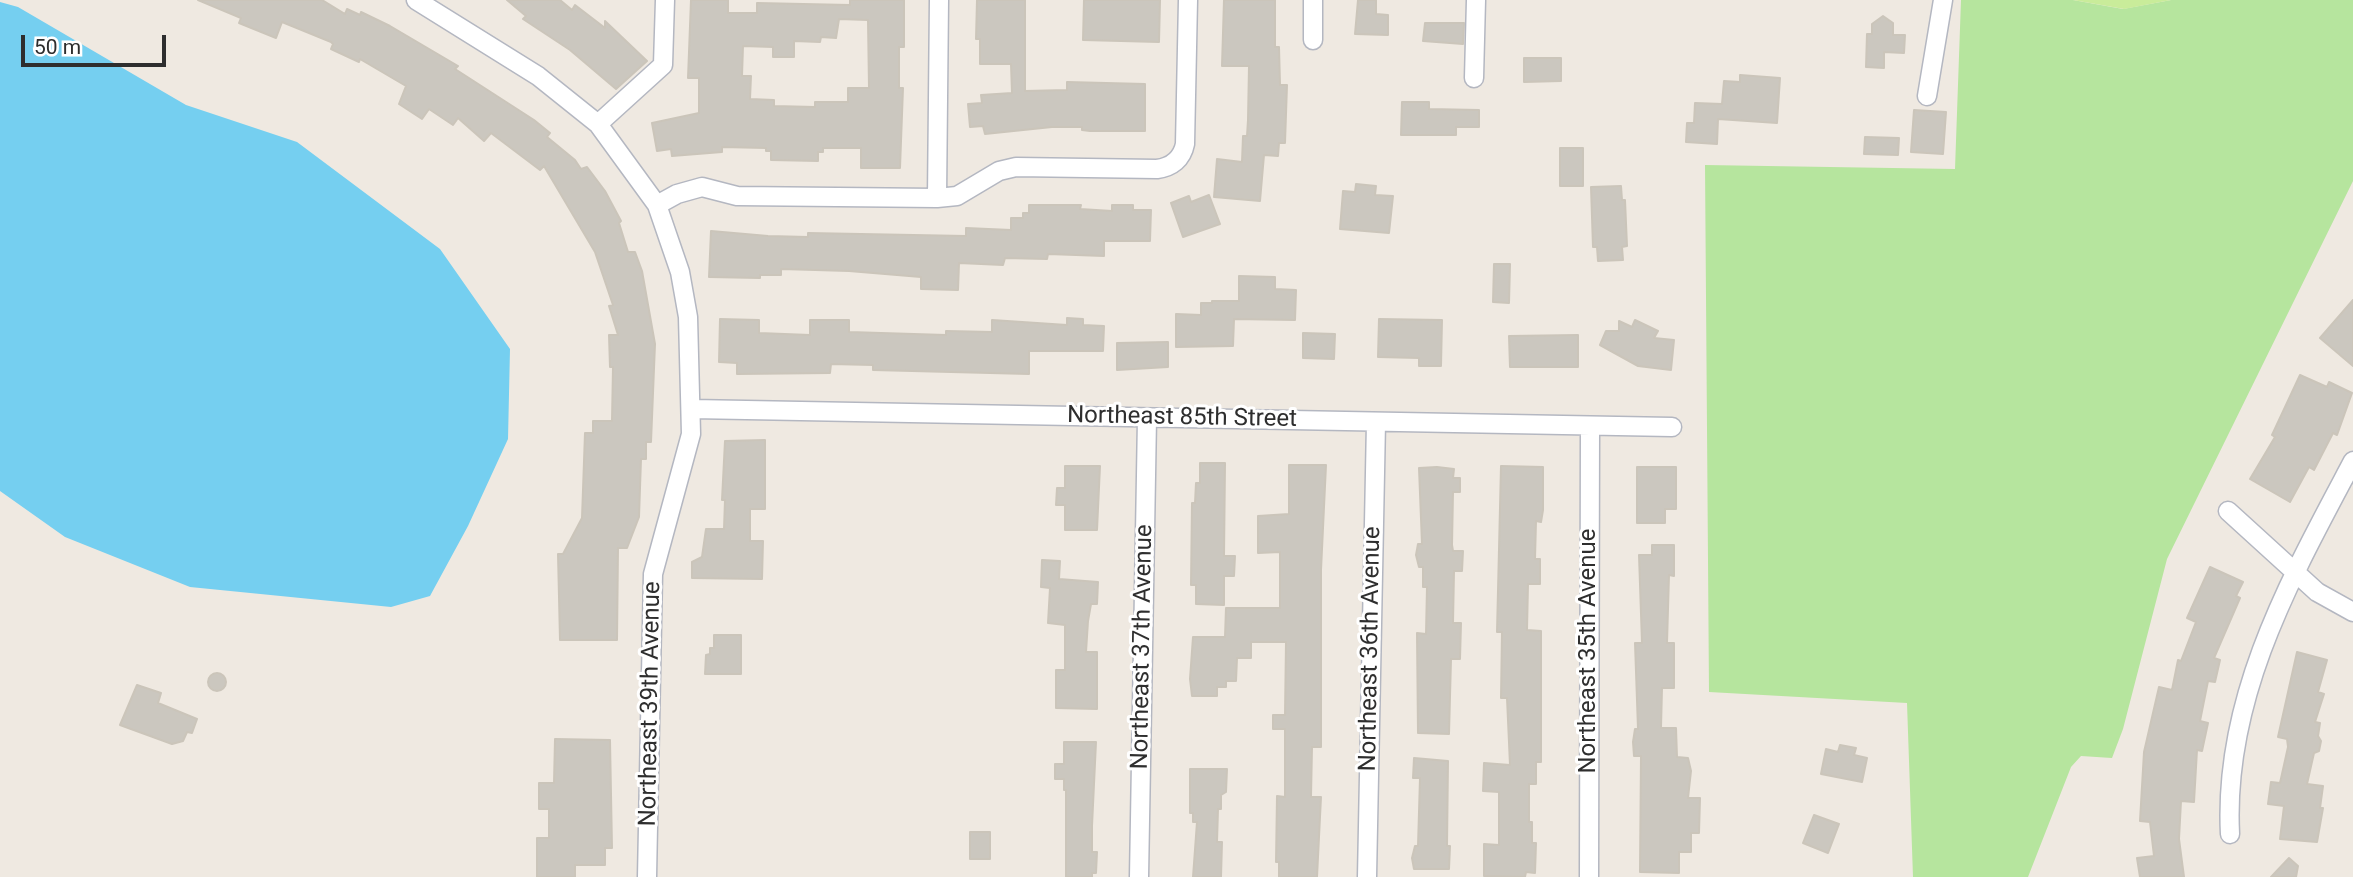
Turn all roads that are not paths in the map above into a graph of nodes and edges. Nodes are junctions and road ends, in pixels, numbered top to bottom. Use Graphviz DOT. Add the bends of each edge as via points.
graph roads {
  1 [pos="416,0"];
  2 [pos="664,0"];
  3 [pos="939,0"];
  4 [pos="1188,0"];
  5 [pos="1313,0"];
  6 [pos="1476,0"];
  7 [pos="1942,0"];
  8 [pos="1313,40"];
  9 [pos="1474,78"];
  10 [pos="1927,96"];
  11 [pos="598,124"];
  12 [pos="937,198"];
  13 [pos="657,205"];
  14 [pos="692,409"];
  15 [pos="1147,418"];
  16 [pos="1376,422"];
  17 [pos="1590,426"];
  18 [pos="1672,427"];
  19 [pos="2353,461"];
  20 [pos="2228,511"];
  21 [pos="2294,572"];
  22 [pos="2353,612"];
  23 [pos="2230,834"];
  24 [pos="647,877"];
  25 [pos="1139,877"];
  26 [pos="1367,877"];
  27 [pos="1589,877"];
  1 -- 11 [label="street, Northeast 39th Avenue" via="538,76"];
  2 -- 11 [label="street" via="663,65"];
  3 -- 12 [label="street"];
  4 -- 12 [label="street" via="1186,138 1179,159 1157,169 1007,169 957,196"];
  5 -- 8 [label="street"];
  6 -- 9 [label="street"];
  7 -- 10 [label="street"];
  11 -- 13 [label="street, Northeast 39th Avenue"];
  12 -- 13 [label="street" via="737,196 702,187"];
  13 -- 14 [label="street, Northeast 39th Avenue" via="680,272 688,317"];
  14 -- 15 [label="street, Northeast 85th Street"];
  14 -- 24 [label="street, Northeast 39th Avenue" via="691,434 653,575"];
  15 -- 16 [label="street, Northeast 85th Street"];
  15 -- 25 [label="street, Northeast 37th Avenue"];
  16 -- 17 [label="street, Northeast 85th Street"];
  16 -- 26 [label="street, Northeast 36th Avenue"];
  17 -- 18 [label="street, Northeast 85th Street"];
  17 -- 27 [label="street, Northeast 35th Avenue"];
  19 -- 21 [label="street"];
  20 -- 21 [label="street"];
  21 -- 22 [label="street" via="2336,605"];
  21 -- 23 [label="street" via="2259,651 2231,769"];
}
